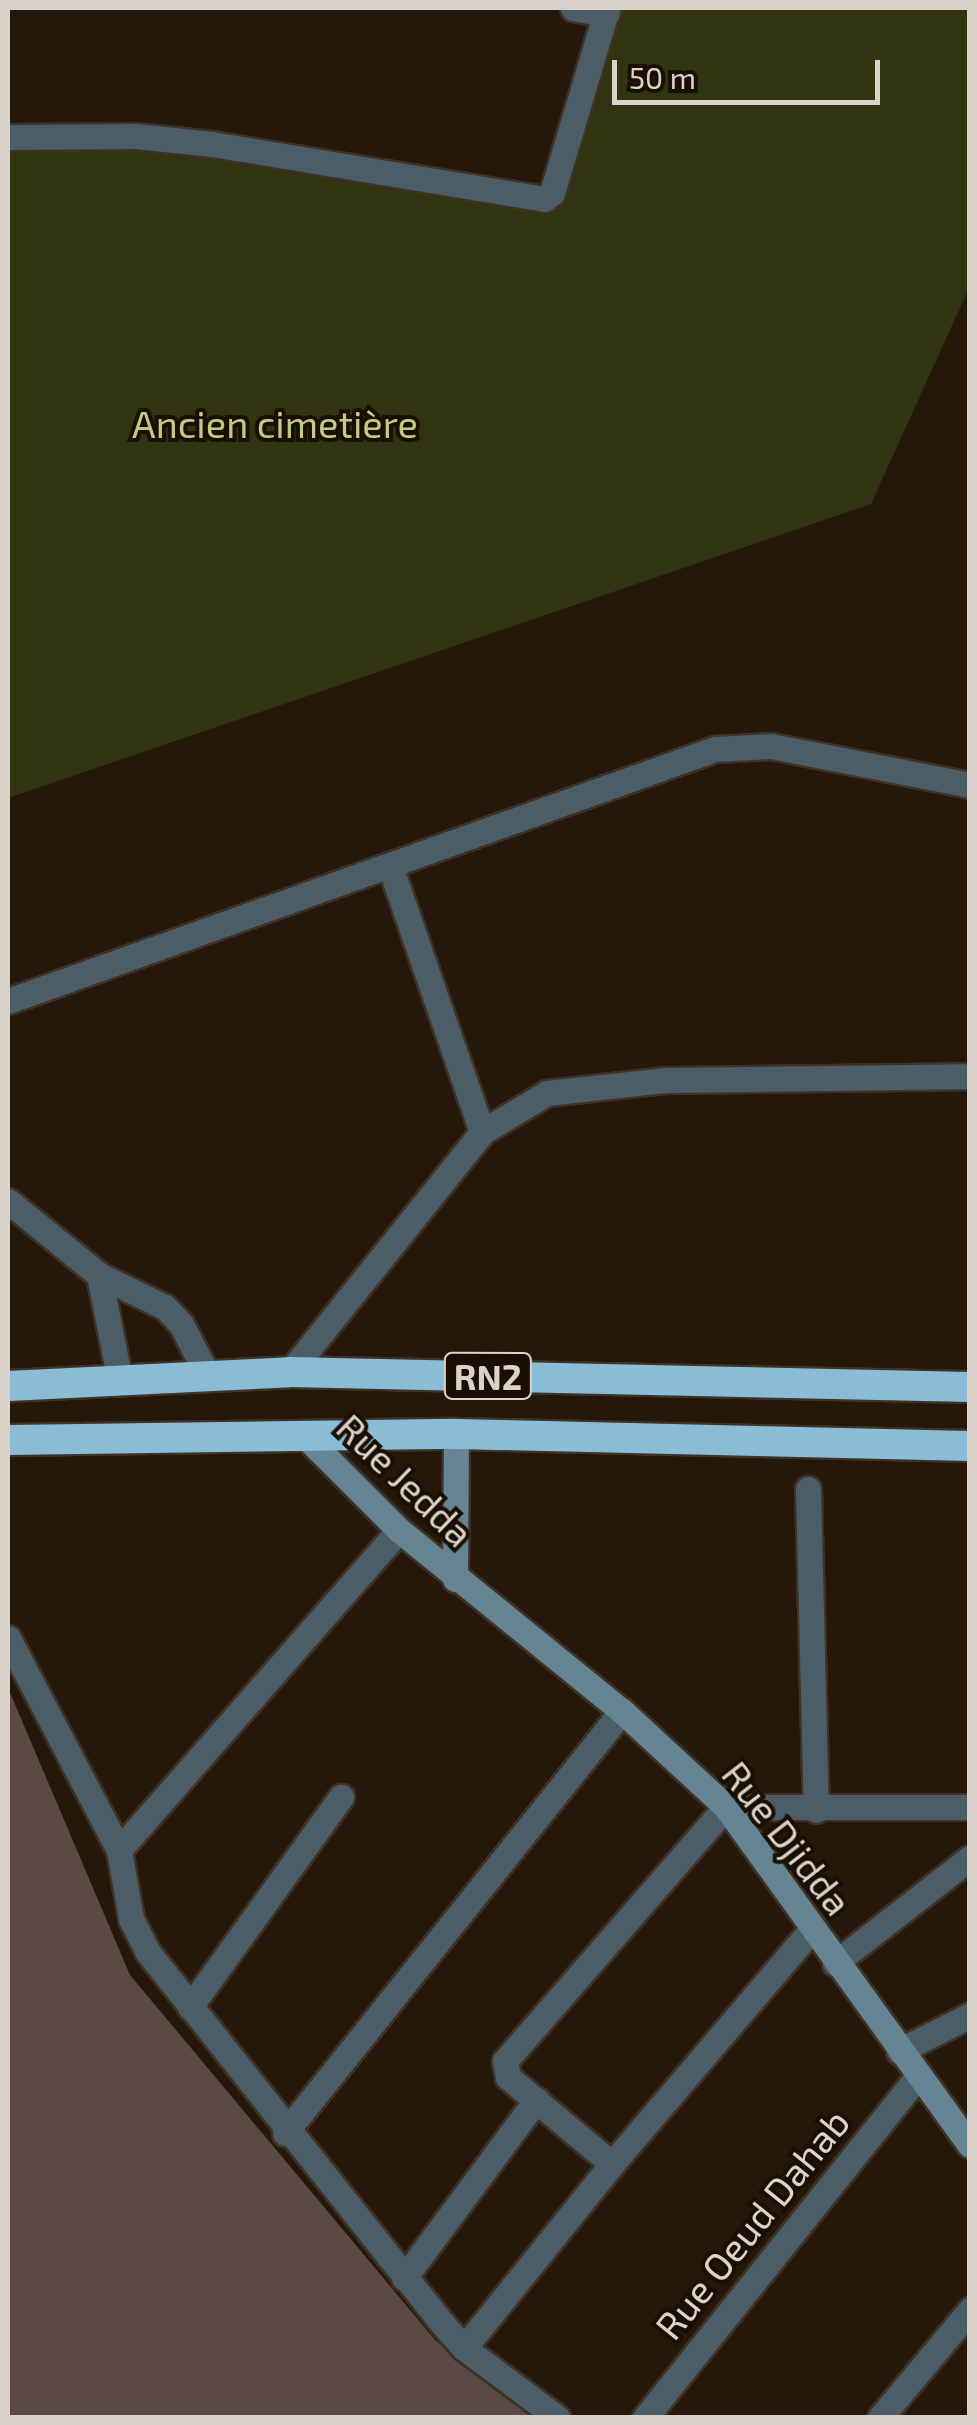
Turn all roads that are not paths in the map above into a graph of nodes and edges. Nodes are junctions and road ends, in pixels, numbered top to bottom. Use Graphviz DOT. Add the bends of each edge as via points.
graph roads {
  1 [pos="573,8"];
  2 [pos="606,11"];
  3 [pos="8,136"];
  4 [pos="970,784"];
  5 [pos="390,866"];
  6 [pos="8,1001"];
  7 [pos="970,1076"];
  8 [pos="482,1132"];
  9 [pos="8,1201"];
  10 [pos="99,1276"];
  11 [pos="290,1372"];
  12 [pos="208,1376"];
  13 [pos="120,1380"];
  14 [pos="8,1386"];
  15 [pos="970,1387"];
  16 [pos="303,1434"];
  17 [pos="456,1434"];
  18 [pos="8,1440"];
  19 [pos="970,1446"];
  20 [pos="808,1489"];
  21 [pos="398,1530"];
  22 [pos="455,1579"];
  23 [pos="8,1638"];
  24 [pos="622,1711"];
  25 [pos="341,1796"];
  26 [pos="970,1807"];
  27 [pos="726,1808"];
  28 [pos="816,1810"];
  29 [pos="119,1850"];
  30 [pos="970,1858"];
  31 [pos="812,1929"];
  32 [pos="836,1964"];
  33 [pos="190,2007"];
  34 [pos="970,2015"];
  35 [pos="899,2051"];
  36 [pos="917,2077"];
  37 [pos="536,2100"];
  38 [pos="285,2133"];
  39 [pos="970,2145"];
  40 [pos="612,2164"];
  41 [pos="404,2278"];
  42 [pos="970,2310"];
  43 [pos="464,2348"];
  44 [pos="558,2418"];
  45 [pos="645,2418"];
  46 [pos="880,2418"];
  1 -- 2 [label="street"];
  2 -- 3 [label="street" via="552,192 544,200 212,144 136,136"];
  4 -- 5 [label="street" via="771,746 715,749"];
  5 -- 6 [label="street"];
  5 -- 8 [label="street"];
  7 -- 8 [label="street" via="575,1087 547,1093"];
  8 -- 11 [label="street"];
  9 -- 10 [label="street"];
  10 -- 12 [label="street" via="164,1307 181,1324"];
  10 -- 13 [label="street"];
  11 -- 12 [label="highway, RN2"];
  11 -- 15 [label="highway, RN2"];
  12 -- 13 [label="highway, RN2"];
  13 -- 14 [label="highway, RN2"];
  16 -- 17 [label="highway, RN2"];
  16 -- 18 [label="highway, RN2"];
  16 -- 21 [label="street, Rue Jedda"];
  17 -- 19 [label="highway, RN2"];
  17 -- 22 [label="street"];
  20 -- 28 [label="street"];
  21 -- 22 [label="street, Rue Jedda"];
  21 -- 29 [label="street"];
  22 -- 24 [label="street, Rue Djidda"];
  23 -- 29 [label="street"];
  24 -- 27 [label="street, Rue Djidda"];
  24 -- 38 [label="street"];
  25 -- 33 [label="street"];
  26 -- 28 [label="street"];
  27 -- 28 [label="street"];
  27 -- 31 [label="street, Rue Djidda"];
  27 -- 37 [label="street" via="505,2061 508,2077"];
  29 -- 33 [label="street" via="131,1919"];
  30 -- 32 [label="street"];
  31 -- 32 [label="street, Rue Djidda"];
  31 -- 40 [label="street"];
  32 -- 35 [label="street, Rue Djidda"];
  33 -- 38 [label="street"];
  34 -- 35 [label="street"];
  35 -- 36 [label="street, Rue Djidda"];
  36 -- 39 [label="street, Rue Djidda"];
  36 -- 45 [label="street, Rue Oeud Dahab"];
  37 -- 40 [label="street"];
  37 -- 41 [label="street"];
  38 -- 41 [label="street"];
  40 -- 43 [label="street"];
  41 -- 43 [label="street"];
  42 -- 46 [label="street"];
  43 -- 44 [label="street"];
}
